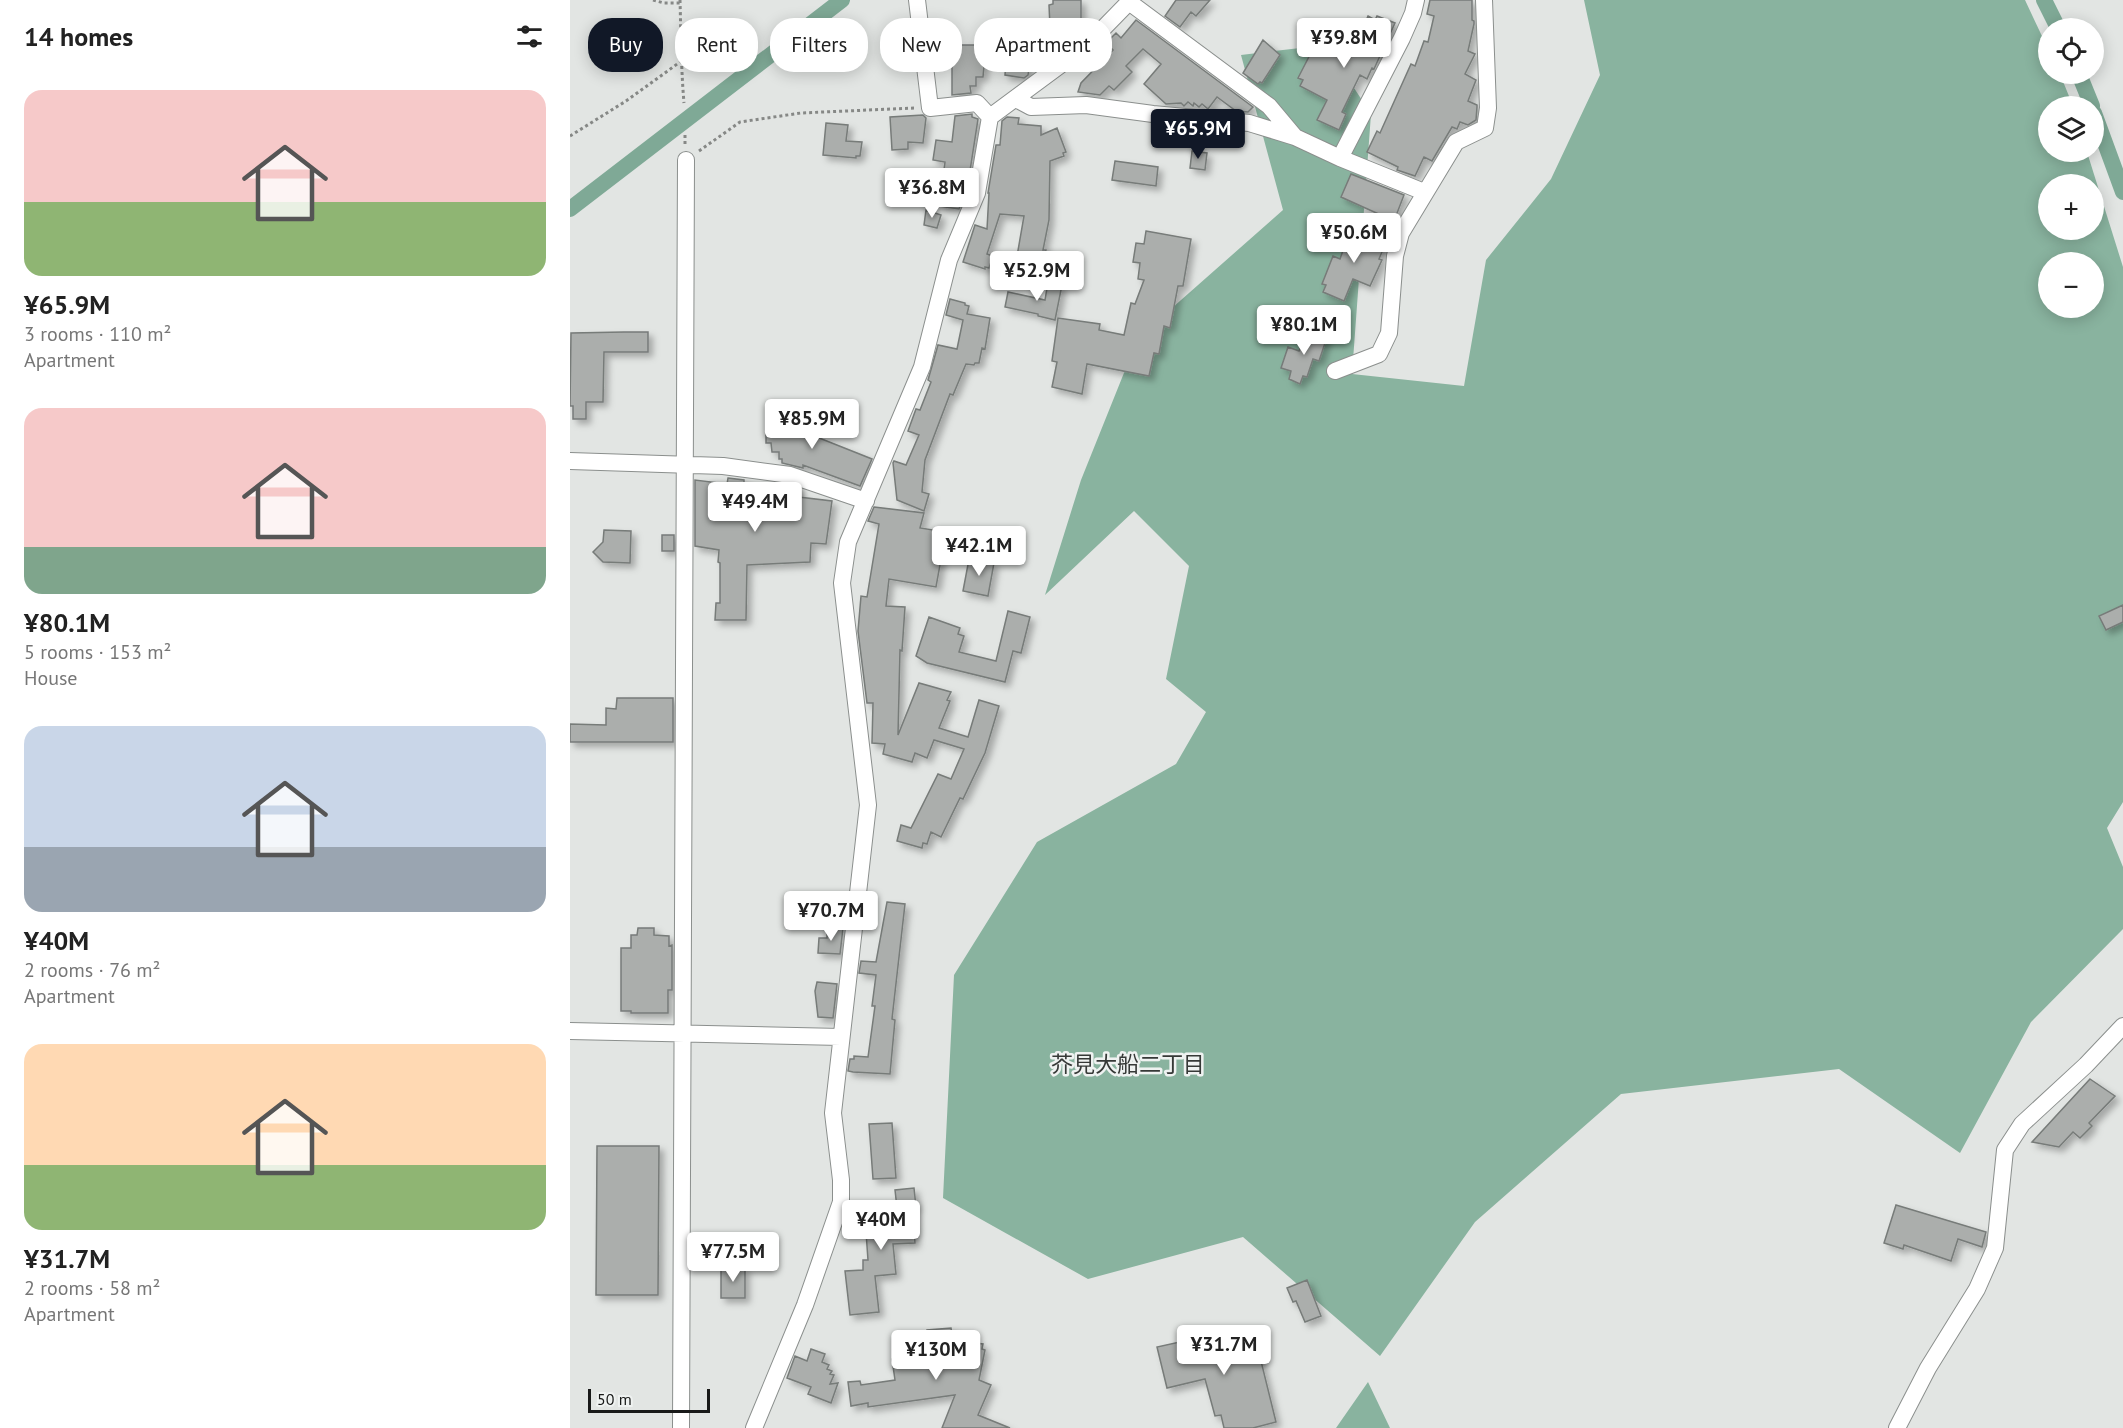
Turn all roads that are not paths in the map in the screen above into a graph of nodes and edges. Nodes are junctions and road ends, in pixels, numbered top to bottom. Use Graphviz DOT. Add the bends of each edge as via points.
graph roads {
  1 [pos="917,0"];
  2 [pos="1416,0"];
  3 [pos="1484,0"];
  4 [pos="1130,1"];
  5 [pos="1016,99"];
  6 [pos="990,117"];
  7 [pos="1295,137"];
  8 [pos="1340,158"];
  9 [pos="686,160"];
  10 [pos="1424,192"];
  11 [pos="1335,372"];
  12 [pos="570,461"];
  13 [pos="685,464"];
  14 [pos="866,501"];
  15 [pos="2123,1026"];
  16 [pos="570,1031"];
  17 [pos="684,1034"];
  18 [pos="841,1037"];
  19 [pos="681,1428"];
  20 [pos="754,1428"];
  21 [pos="1897,1428"];
  1 -- 6 [label="street" via="930,108 977,103"];
  2 -- 8 [label="street" via="1402,38"];
  3 -- 10 [label="street" via="1488,108 1485,128 1456,142"];
  4 -- 5 [label="street" via="1086,46"];
  4 -- 7 [label="street" via="1269,106"];
  5 -- 6 [label="street"];
  5 -- 7 [label="street" via="1031,107 1086,105 1249,123"];
  6 -- 14 [label="street" via="977,193 949,260 922,367"];
  7 -- 8 [label="street"];
  8 -- 10 [label="street"];
  9 -- 13 [label="street"];
  10 -- 11 [label="street" via="1401,233 1395,256 1389,333 1379,354"];
  12 -- 13 [label="street"];
  13 -- 14 [label="street" via="790,475"];
  13 -- 17 [label="street"];
  14 -- 18 [label="street" via="848,542 842,583 868,805"];
  15 -- 21 [label="street" via="2022,1124 2005,1150 1995,1248 1977,1289 1928,1368"];
  16 -- 17 [label="street"];
  17 -- 18 [label="street"];
  17 -- 19 [label="street"];
  18 -- 20 [label="street" via="833,1113 841,1202 805,1305"];
}
